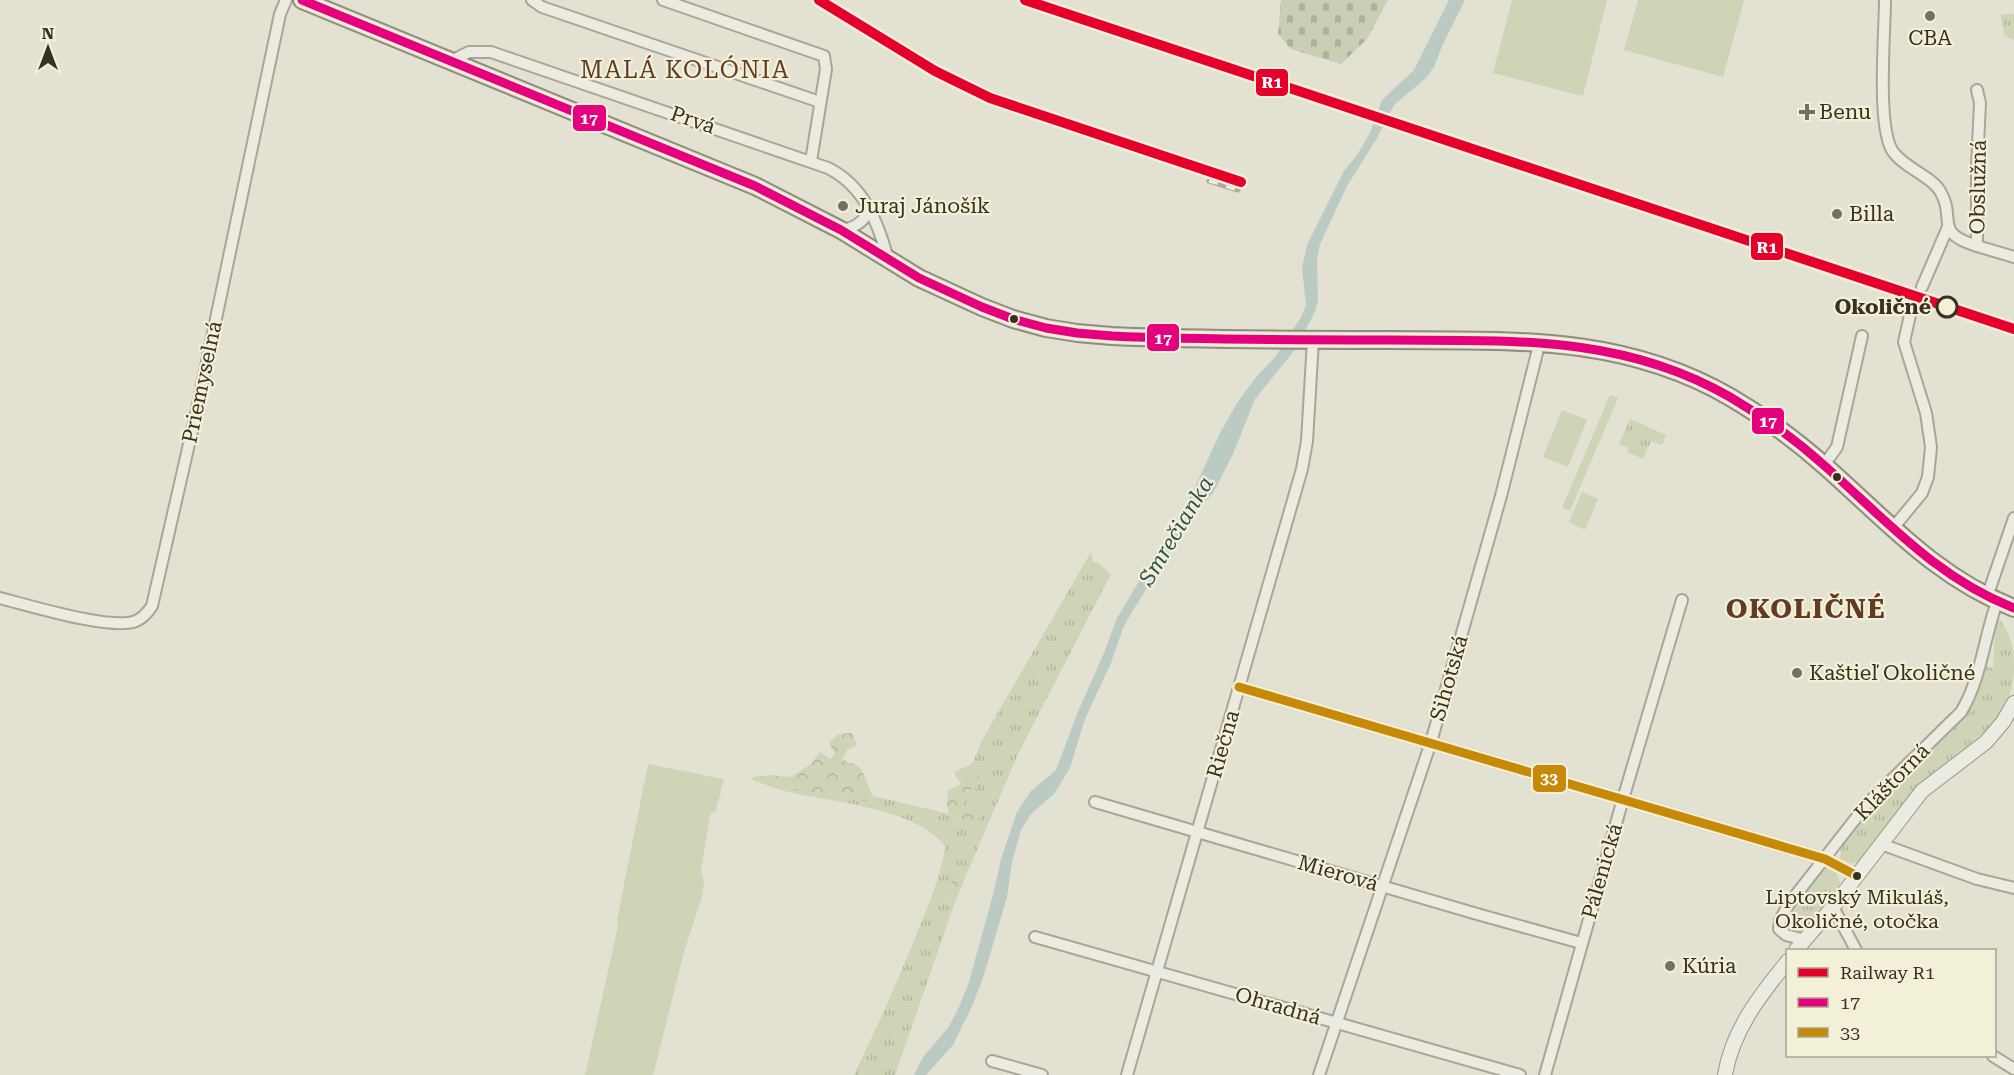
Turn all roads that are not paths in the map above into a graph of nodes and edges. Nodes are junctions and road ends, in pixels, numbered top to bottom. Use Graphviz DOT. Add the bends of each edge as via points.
graph roads {
  1 [pos="286,0"];
  2 [pos="302,0"];
  3 [pos="532,0"];
  4 [pos="663,0"];
  5 [pos="1885,0"];
  6 [pos="451,61"];
  7 [pos="1977,90"];
  8 [pos="819,102"];
  9 [pos="811,161"];
  10 [pos="870,209"];
  11 [pos="1948,227"];
  12 [pos="841,230"];
  13 [pos="1977,246"];
  14 [pos="2014,257"];
  15 [pos="888,259"];
  16 [pos="1922,287"];
  17 [pos="1917,300"];
  18 [pos="1862,336"];
  19 [pos="1311,340"];
  20 [pos="1538,343"];
  21 [pos="1824,465"];
  22 [pos="2014,518"];
  23 [pos="1893,528"];
  24 [pos="0,598"];
  25 [pos="1992,599"];
  26 [pos="1682,600"];
  27 [pos="2014,608"];
  28 [pos="1239,687"];
  29 [pos="2014,703"];
  30 [pos="1431,742"];
  31 [pos="1623,799"];
  32 [pos="1095,802"];
  33 [pos="1197,831"];
  34 [pos="1881,844"];
  35 [pos="1825,859"];
  36 [pos="1857,876"];
  37 [pos="1382,886"];
  38 [pos="2014,888"];
  39 [pos="1833,907"];
  40 [pos="1035,936"];
  41 [pos="1581,942"];
  42 [pos="1801,945"];
  43 [pos="1855,949"];
  44 [pos="1786,963"];
  45 [pos="1157,972"];
  46 [pos="1336,1022"];
  47 [pos="1994,1057"];
  48 [pos="992,1061"];
  49 [pos="2014,1069"];
  50 [pos="1042,1075"];
  51 [pos="1127,1075"];
  52 [pos="1319,1075"];
  53 [pos="1520,1075"];
  54 [pos="1545,1075"];
  55 [pos="1725,1075"];
  1 -- 24 [label="street, Priemyselná" via="152,606 135,621 110,624"];
  2 -- 6 [label="main road"];
  3 -- 8 [label="street" via="542,7"];
  4 -- 8 [label="street" via="824,56 826,69"];
  5 -- 11 [label="street" via="1883,118 1888,142 1898,157 1940,190"];
  6 -- 9 [label="street, Prvá" via="469,52 491,52"];
  6 -- 12 [label="main road" via="755,186"];
  7 -- 13 [label="street, Obslužná"];
  8 -- 9 [label="street"];
  9 -- 10 [label="street, Prvá" via="842,176"];
  10 -- 12 [label="street" via="859,224"];
  10 -- 15 [label="street, Prvá"];
  11 -- 13 [label="street" via="1958,239"];
  11 -- 16 [label="street"];
  12 -- 15 [label="main road"];
  13 -- 14 [label="street, Obslužná"];
  15 -- 19 [label="main road" via="973,304 1046,328 1112,336"];
  17 -- 23 [label="street" via="1904,342 1926,412 1931,447 1928,477 1922,493"];
  18 -- 21 [label="street" via="1838,447"];
  19 -- 20 [label="main road"];
  19 -- 28 [label="street, Riečna" via="1307,441 1302,469"];
  20 -- 21 [label="main road" via="1589,347 1672,369 1753,411"];
  20 -- 30 [label="street, Sihotská" via="1512,453"];
  21 -- 23 [label="main road"];
  22 -- 25 [label="street, Kláštorná"];
  23 -- 25 [label="main road" via="1940,567"];
  25 -- 27 [label="main road"];
  25 -- 35 [label="street, Kláštorná" via="1980,666 1961,712 1867,804"];
  26 -- 31 [label="street, Pálenická"];
  28 -- 30 [label="street"];
  28 -- 33 [label="street, Riečna"];
  29 -- 34 [label="street, Kláštorná" via="1994,734 1922,791"];
  30 -- 31 [label="street"];
  30 -- 37 [label="street, Sihotská"];
  31 -- 35 [label="street"];
  31 -- 41 [label="street, Pálenická"];
  32 -- 33 [label="street, Mierová"];
  33 -- 37 [label="street, Mierová"];
  33 -- 45 [label="street, Riečna"];
  34 -- 36 [label="street, Kláštorná"];
  34 -- 38 [label="street" via="1977,879"];
  35 -- 36 [label="street"];
  35 -- 42 [label="street, Kláštorná" via="1780,921 1779,929"];
  36 -- 39 [label="street, Kláštorná"];
  37 -- 41 [label="street, Mierová"];
  37 -- 46 [label="street, Sihotská"];
  39 -- 42 [label="street, Kláštorná"];
  39 -- 43 [label="street"];
  40 -- 45 [label="street, Ohradná"];
  41 -- 54 [label="street, Pálenická"];
  44 -- 55 [label="street" via="1745,1020"];
  45 -- 46 [label="street, Ohradná"];
  45 -- 51 [label="street, Riečna"];
  46 -- 52 [label="street, Sihotská"];
  46 -- 53 [label="street, Ohradná"];
  47 -- 49 [label="street"];
  48 -- 50 [label="street"];
}
